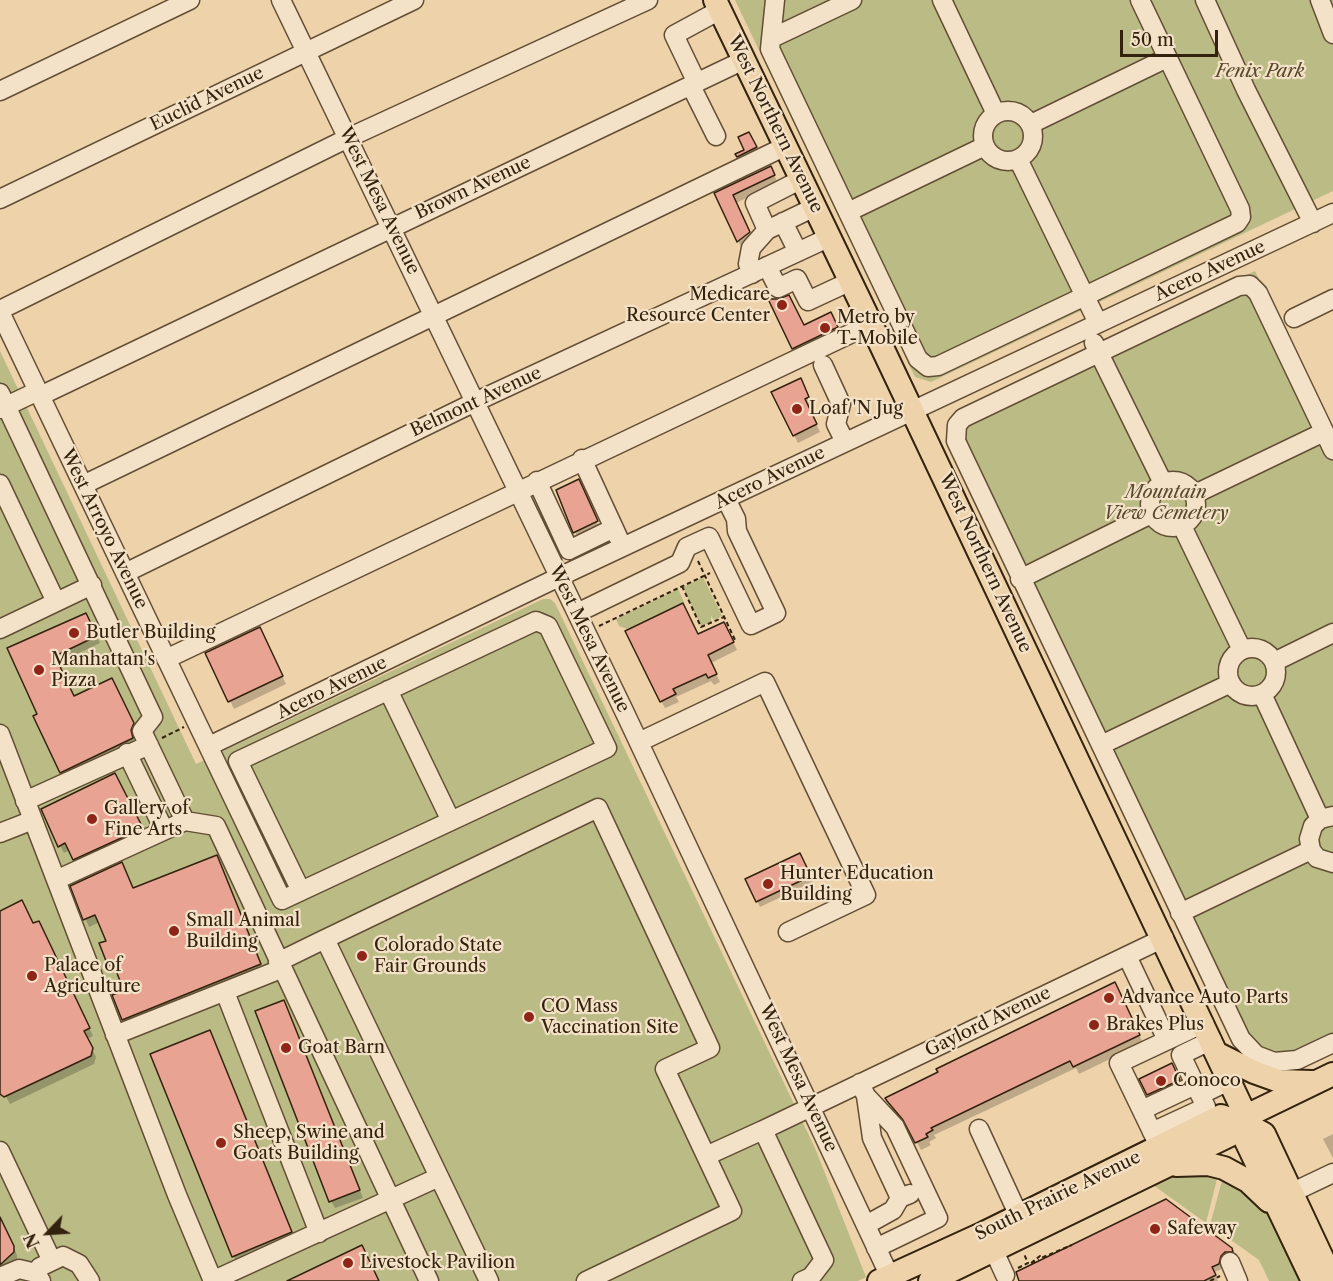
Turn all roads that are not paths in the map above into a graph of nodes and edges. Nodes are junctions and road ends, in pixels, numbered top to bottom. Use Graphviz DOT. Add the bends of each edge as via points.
graph roads {
  1 [pos="190,0"];
  2 [pos="282,0"];
  3 [pos="414,0"];
  4 [pos="648,0"];
  5 [pos="852,0"];
  6 [pos="942,0"];
  7 [pos="1140,0"];
  8 [pos="1205,0"];
  9 [pos="1320,0"];
  10 [pos="776,1"];
  11 [pos="718,5"];
  12 [pos="1333,34"];
  13 [pos="772,39"];
  14 [pos="306,51"];
  15 [pos="1167,58"];
  16 [pos="744,60"];
  17 [pos="694,84"];
  18 [pos="0,91"];
  19 [pos="996,114"];
  20 [pos="1031,124"];
  21 [pos="716,136"];
  22 [pos="348,138"];
  23 [pos="786,146"];
  24 [pos="985,146"];
  25 [pos="1018,159"];
  26 [pos="802,179"];
  27 [pos="0,199"];
  28 [pos="815,207"];
  29 [pos="848,212"];
  30 [pos="1333,213"];
  31 [pos="1313,223"];
  32 [pos="775,226"];
  33 [pos="391,227"];
  34 [pos="830,237"];
  35 [pos="798,252"];
  36 [pos="760,270"];
  37 [pos="851,281"];
  38 [pos="1084,296"];
  39 [pos="1333,299"];
  40 [pos="0,311"];
  41 [pos="433,315"];
  42 [pos="1294,318"];
  43 [pos="872,324"];
  44 [pos="1092,326"];
  45 [pos="1098,352"];
  46 [pos="823,365"];
  47 [pos="39,394"];
  48 [pos="2,402"];
  49 [pos="475,402"];
  50 [pos="912,410"];
  51 [pos="1324,432"];
  52 [pos="845,442"];
  53 [pos="1333,450"];
  54 [pos="582,459"];
  55 [pos="537,481"];
  56 [pos="1163,483"];
  57 [pos="0,484"];
  58 [pos="83,485"];
  59 [pos="517,490"];
  60 [pos="1195,494"];
  61 [pos="726,499"];
  62 [pos="1151,514"];
  63 [pos="1182,526"];
  64 [pos="614,528"];
  65 [pos="623,547"];
  66 [pos="125,573"];
  67 [pos="559,577"];
  68 [pos="1020,579"];
  69 [pos="92,585"];
  70 [pos="56,602"];
  71 [pos="582,610"];
  72 [pos="0,630"];
  73 [pos="1333,633"];
  74 [pos="1242,650"];
  75 [pos="166,659"];
  76 [pos="1274,662"];
  77 [pos="1231,683"];
  78 [pos="388,690"];
  79 [pos="1262,694"];
  80 [pos="0,734"];
  81 [pos="639,742"];
  82 [pos="149,745"];
  83 [pos="1101,745"];
  84 [pos="209,746"];
  85 [pos="128,753"];
  86 [pos="25,801"];
  87 [pos="1327,818"];
  88 [pos="33,820"];
  89 [pos="185,821"];
  90 [pos="451,821"];
  91 [pos="1,829"];
  92 [pos="164,830"];
  93 [pos="1311,850"];
  94 [pos="1333,863"];
  95 [pos="56,880"];
  96 [pos="301,891"];
  97 [pos="1180,913"];
  98 [pos="788,932"];
  99 [pos="1164,938"];
  100 [pos="325,939"];
  101 [pos="1127,956"];
  102 [pos="280,966"];
  103 [pos="225,992"];
  104 [pos="115,1035"];
  105 [pos="1170,1039"];
  106 [pos="1211,1039"];
  107 [pos="1333,1043"];
  108 [pos="1185,1053"];
  109 [pos="1325,1078"];
  110 [pos="1231,1080"];
  111 [pos="863,1090"];
  112 [pos="1201,1090"];
  113 [pos="1161,1101"];
  114 [pos="812,1107"];
  115 [pos="1142,1110"];
  116 [pos="1245,1121"];
  117 [pos="979,1129"];
  118 [pos="763,1130"];
  119 [pos="1165,1141"];
  120 [pos="0,1151"];
  121 [pos="706,1156"];
  122 [pos="1332,1176"];
  123 [pos="440,1177"];
  124 [pos="912,1192"];
  125 [pos="391,1201"];
  126 [pos="1286,1202"];
  127 [pos="1019,1216"];
  128 [pos="866,1225"];
  129 [pos="319,1233"];
  130 [pos="876,1248"];
  131 [pos="994,1251"];
  132 [pos="51,1259"];
  133 [pos="1224,1266"];
  134 [pos="0,1277"];
  135 [pos="38,1277"];
  136 [pos="1005,1277"];
  137 [pos="887,1279"];
  138 [pos="1328,1279"];
  139 [pos="90,1281"];
  140 [pos="213,1281"];
  141 [pos="429,1281"];
  142 [pos="489,1281"];
  143 [pos="586,1281"];
  144 [pos="802,1281"];
  145 [pos="930,1281"];
  146 [pos="1238,1281"];
  1 -- 18 [label="street"];
  2 -- 14 [label="street, West Mesa Avenue"];
  3 -- 14 [label="street, Euclid Avenue"];
  4 -- 22 [label="street"];
  5 -- 13 [label="street"];
  6 -- 19 [label="street"];
  7 -- 15 [label="street"];
  8 -- 31 [label="street"];
  9 -- 12 [label="street"];
  10 -- 13 [label="street"];
  11 -- 16 [label="main road, West Northern Avenue"];
  11 -- 17 [label="street" via="674,35"];
  13 -- 29 [label="street" via="770,49"];
  14 -- 22 [label="street, West Mesa Avenue"];
  14 -- 27 [label="street, Euclid Avenue"];
  15 -- 20 [label="street"];
  15 -- 38 [label="street" via="1241,217 1237,223"];
  16 -- 17 [label="street, Brown Avenue"];
  16 -- 23 [label="main road, West Northern Avenue"];
  17 -- 21 [label="street"];
  17 -- 33 [label="street, Brown Avenue"];
  19 -- 20 [label="street" via="1014,111"];
  19 -- 24 [label="street" via="985,129"];
  20 -- 25 [label="street" via="1030,147"];
  22 -- 33 [label="street, West Mesa Avenue"];
  22 -- 40 [label="street"];
  23 -- 26 [label="main road, West Northern Avenue"];
  23 -- 41 [label="street"];
  24 -- 25 [label="street" via="998,159"];
  24 -- 29 [label="street"];
  25 -- 38 [label="street"];
  26 -- 28 [label="main road, West Northern Avenue"];
  26 -- 32 [label="street" via="755,202"];
  28 -- 32 [label="street"];
  28 -- 34 [label="main road, West Northern Avenue"];
  29 -- 38 [label="street" via="918,359 928,367 938,366"];
  30 -- 31 [label="street, Acero Avenue"];
  31 -- 44 [label="street, Acero Avenue"];
  32 -- 35 [label="street"];
  32 -- 36 [label="street" via="751,248 748,264"];
  33 -- 41 [label="street, West Mesa Avenue"];
  33 -- 47 [label="street, Brown Avenue"];
  34 -- 35 [label="street, Belmont Avenue"];
  34 -- 37 [label="main road, West Northern Avenue"];
  35 -- 36 [label="street, Belmont Avenue"];
  36 -- 37 [label="street" via="778,288 797,279 808,301"];
  36 -- 49 [label="street, Belmont Avenue"];
  37 -- 43 [label="main road, West Northern Avenue"];
  38 -- 44 [label="street"];
  39 -- 42 [label="street"];
  40 -- 47 [label="street, West Arroyo Avenue"];
  41 -- 49 [label="street, West Mesa Avenue"];
  41 -- 58 [label="street"];
  43 -- 50 [label="main road, West Northern Avenue"];
  43 -- 54 [label="street"];
  44 -- 45 [label="street"];
  44 -- 50 [label="street, Acero Avenue"];
  45 -- 51 [label="street" via="1239,286 1250,285 1258,293"];
  45 -- 56 [label="street"];
  45 -- 68 [label="street" via="963,418 957,425 956,441"];
  46 -- 52 [label="street" via="842,404 837,424"];
  47 -- 48 [label="street, Brown Avenue"];
  47 -- 58 [label="street, West Arroyo Avenue"];
  48 -- 69 [label="street"];
  49 -- 59 [label="street, West Mesa Avenue"];
  49 -- 66 [label="street, Belmont Avenue"];
  50 -- 52 [label="street, Acero Avenue"];
  50 -- 99 [label="main road, West Northern Avenue"];
  51 -- 53 [label="street"];
  51 -- 60 [label="street"];
  52 -- 61 [label="street, Acero Avenue"];
  54 -- 55 [label="street"];
  54 -- 64 [label="street"];
  55 -- 59 [label="street"];
  55 -- 64 [label="street" via="569,550"];
  56 -- 60 [label="street" via="1178,481"];
  56 -- 62 [label="street" via="1152,494"];
  57 -- 70 [label="street"];
  58 -- 66 [label="street, West Arroyo Avenue"];
  59 -- 67 [label="street, West Mesa Avenue"];
  59 -- 75 [label="street"];
  60 -- 63 [label="street" via="1195,513"];
  61 -- 65 [label="street, Acero Avenue"];
  61 -- 71 [label="street" via="776,613 751,625 710,537 687,548 680,563"];
  62 -- 63 [label="street" via="1163,525"];
  62 -- 68 [label="street"];
  63 -- 74 [label="street"];
  64 -- 65 [label="street"];
  65 -- 67 [label="street, Acero Avenue"];
  66 -- 75 [label="street, West Arroyo Avenue"];
  67 -- 71 [label="street, West Mesa Avenue"];
  67 -- 84 [label="street, Acero Avenue"];
  68 -- 83 [label="street"];
  69 -- 70 [label="street"];
  69 -- 82 [label="street" via="153,717 142,731"];
  70 -- 72 [label="street"];
  71 -- 81 [label="street, West Mesa Avenue"];
  73 -- 76 [label="street"];
  74 -- 76 [label="street" via="1258,649"];
  74 -- 77 [label="street" via="1229,665"];
  75 -- 84 [label="street, West Arroyo Avenue"];
  76 -- 79 [label="street" via="1275,679"];
  77 -- 79 [label="street" via="1247,696"];
  77 -- 83 [label="street"];
  78 -- 90 [label="street"];
  78 -- 90 [label="street" via="536,621 548,626 607,748"];
  78 -- 96 [label="street" via="238,761"];
  79 -- 87 [label="street"];
  80 -- 86 [label="street"];
  81 -- 98 [label="street" via="765,682 866,895"];
  81 -- 114 [label="street, West Mesa Avenue"];
  82 -- 85 [label="street"];
  82 -- 89 [label="street"];
  83 -- 97 [label="street"];
  84 -- 96 [label="street, West Arroyo Avenue" via="282,900"];
  85 -- 86 [label="street"];
  85 -- 92 [label="street"];
  86 -- 88 [label="street"];
  87 -- 93 [label="street" via="1310,833"];
  88 -- 91 [label="street"];
  88 -- 95 [label="street"];
  89 -- 92 [label="street"];
  89 -- 102 [label="street" via="216,826"];
  90 -- 96 [label="street"];
  92 -- 95 [label="street"];
  93 -- 94 [label="street" via="1317,858"];
  93 -- 97 [label="street"];
  95 -- 104 [label="street"];
  97 -- 107 [label="street" via="1241,1039 1256,1055 1274,1062 1289,1062"];
  99 -- 101 [label="street, Gaylord Avenue"];
  99 -- 106 [label="main road, West Northern Avenue"];
  100 -- 102 [label="street"];
  100 -- 121 [label="street" via="598,808 710,1048 665,1069"];
  100 -- 123 [label="street"];
  101 -- 105 [label="street"];
  101 -- 111 [label="street, Gaylord Avenue"];
  102 -- 103 [label="street"];
  102 -- 125 [label="street"];
  103 -- 104 [label="street"];
  103 -- 129 [label="street"];
  104 -- 140 [label="street"];
  105 -- 106 [label="street"];
  105 -- 108 [label="street"];
  105 -- 115 [label="street" via="1119,1063"];
  106 -- 108 [label="street"];
  106 -- 109 [label="main road" via="1254,1072 1279,1081"];
  106 -- 110 [label="main road, West Northern Avenue"];
  108 -- 112 [label="street"];
  109 -- 116 [label="main road, South Prairie Avenue"];
  110 -- 112 [label="street"];
  110 -- 116 [label="main road, West Northern Avenue"];
  111 -- 114 [label="street, Gaylord Avenue"];
  111 -- 124 [label="street" via="872,1138"];
  111 -- 124 [label="street" via="895,1127"];
  112 -- 113 [label="street"];
  112 -- 119 [label="street" via="1206,1107"];
  113 -- 115 [label="street"];
  113 -- 119 [label="street"];
  114 -- 118 [label="street, Gaylord Avenue"];
  114 -- 128 [label="street, West Mesa Avenue"];
  115 -- 119 [label="street"];
  116 -- 119 [label="main road, South Prairie Avenue" via="1230,1135"];
  116 -- 119 [label="main road, South Prairie Avenue" via="1221,1116"];
  116 -- 126 [label="main road, West Northern Avenue" via="1246,1141"];
  117 -- 127 [label="street"];
  118 -- 121 [label="street, Gaylord Avenue"];
  118 -- 144 [label="street" via="824,1260 811,1277"];
  119 -- 126 [label="main road"];
  119 -- 127 [label="main road, South Prairie Avenue"];
  119 -- 131 [label="main road, South Prairie Avenue"];
  120 -- 132 [label="street"];
  121 -- 143 [label="street" via="732,1211"];
  122 -- 126 [label="street"];
  123 -- 125 [label="street"];
  123 -- 142 [label="street"];
  124 -- 128 [label="street" via="893,1210"];
  124 -- 130 [label="street" via="938,1218"];
  125 -- 129 [label="street"];
  125 -- 141 [label="street"];
  126 -- 138 [label="main road, West Northern Avenue"];
  127 -- 137 [label="main road, South Prairie Avenue"];
  128 -- 130 [label="street, West Mesa Avenue"];
  129 -- 140 [label="street"];
  130 -- 137 [label="street, West Mesa Avenue"];
  131 -- 136 [label="street"];
  131 -- 145 [label="main road, South Prairie Avenue"];
  132 -- 135 [label="street"];
  132 -- 139 [label="street" via="63,1256 79,1264"];
  133 -- 146 [label="street"];
  134 -- 135 [label="street" via="19,1269"];
}
